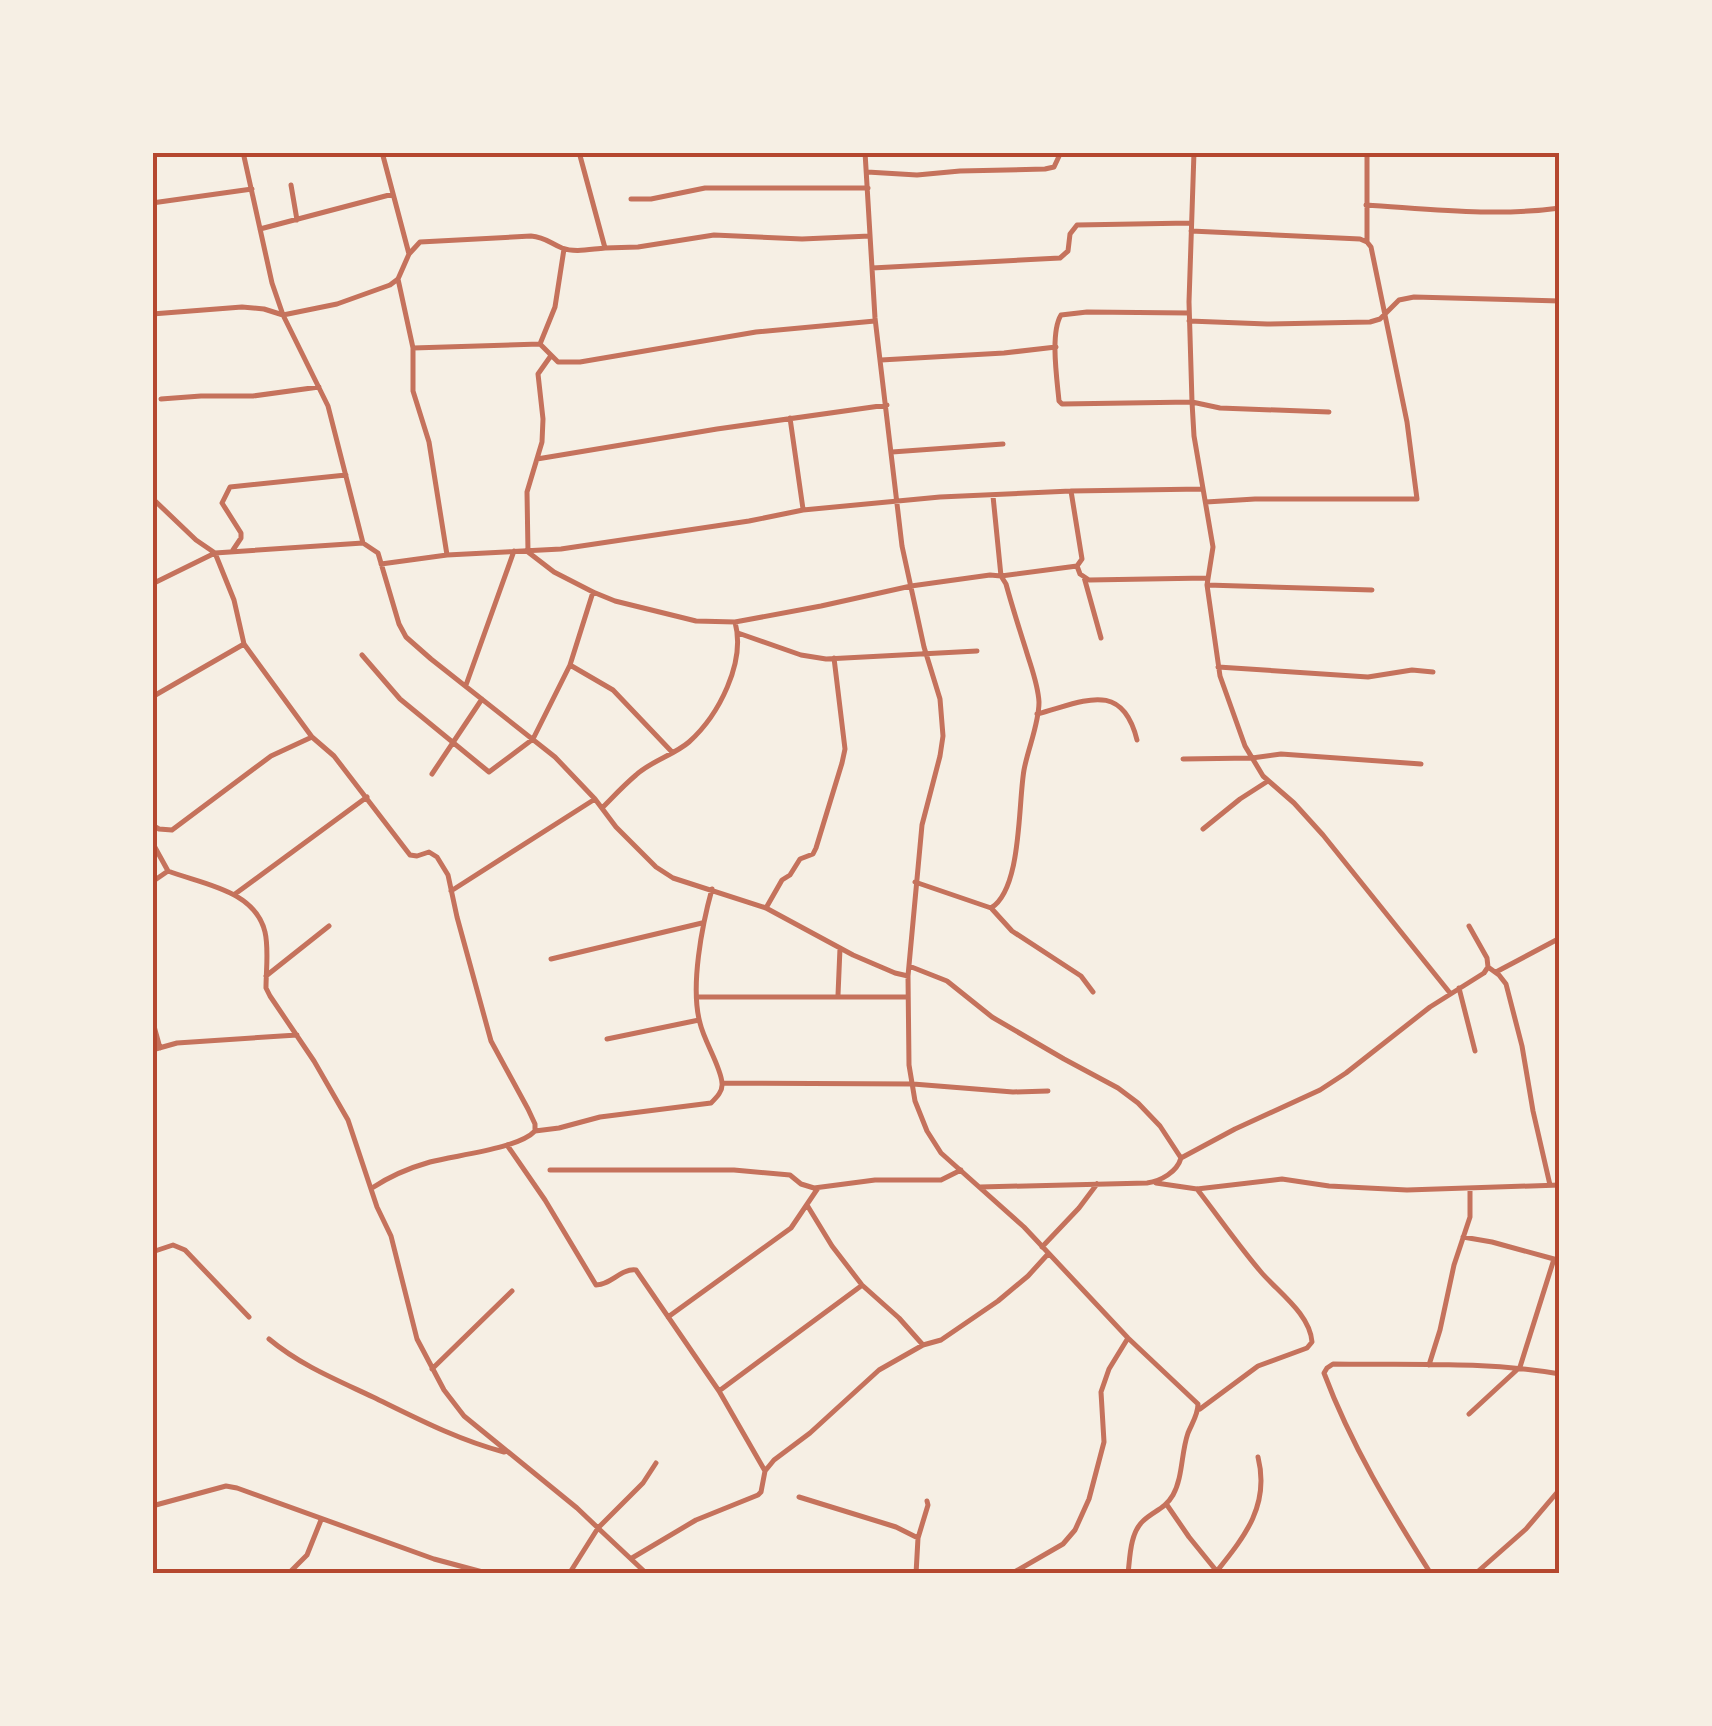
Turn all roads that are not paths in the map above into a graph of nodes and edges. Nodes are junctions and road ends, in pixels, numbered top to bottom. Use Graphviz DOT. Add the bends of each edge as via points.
graph roads {
  1 [pos="243,152"];
  2 [pos="382,152"];
  3 [pos="578,152"];
  4 [pos="865,152"];
  5 [pos="1061,152"];
  6 [pos="1194,152"];
  7 [pos="1367,152"];
  8 [pos="867,172"];
  9 [pos="291,185"];
  10 [pos="868,188"];
  11 [pos="252,189"];
  12 [pos="393,194"];
  13 [pos="631,199"];
  14 [pos="152,204"];
  15 [pos="1366,204"];
  16 [pos="1560,208"];
  17 [pos="297,220"];
  18 [pos="1191,227"];
  19 [pos="260,229"];
  20 [pos="870,236"];
  21 [pos="1367,242"];
  22 [pos="605,248"];
  23 [pos="564,249"];
  24 [pos="409,254"];
  25 [pos="872,268"];
  26 [pos="398,279"];
  27 [pos="1560,301"];
  28 [pos="152,314"];
  29 [pos="1385,314"];
  30 [pos="283,315"];
  31 [pos="1189,317"];
  32 [pos="876,321"];
  33 [pos="540,344"];
  34 [pos="413,348"];
  35 [pos="1056,348"];
  36 [pos="550,357"];
  37 [pos="881,360"];
  38 [pos="319,387"];
  39 [pos="161,400"];
  40 [pos="1192,402"];
  41 [pos="886,405"];
  42 [pos="1329,412"];
  43 [pos="790,418"];
  44 [pos="1003,444"];
  45 [pos="892,452"];
  46 [pos="537,459"];
  47 [pos="346,474"];
  48 [pos="1204,489"];
  49 [pos="1070,492"];
  50 [pos="993,496"];
  51 [pos="152,498"];
  52 [pos="898,501"];
  53 [pos="1206,502"];
  54 [pos="803,510"];
  55 [pos="363,542"];
  56 [pos="233,550"];
  57 [pos="514,551"];
  58 [pos="528,552"];
  59 [pos="215,553"];
  60 [pos="447,555"];
  61 [pos="381,564"];
  62 [pos="1078,566"];
  63 [pos="1001,576"];
  64 [pos="1084,578"];
  65 [pos="1208,582"];
  66 [pos="152,584"];
  67 [pos="911,586"];
  68 [pos="1372,590"];
  69 [pos="593,592"];
  70 [pos="734,622"];
  71 [pos="738,633"];
  72 [pos="1100,638"];
  73 [pos="244,644"];
  74 [pos="977,651"];
  75 [pos="925,652"];
  76 [pos="362,655"];
  77 [pos="834,658"];
  78 [pos="570,665"];
  79 [pos="1218,667"];
  80 [pos="1433,672"];
  81 [pos="466,686"];
  82 [pos="152,697"];
  83 [pos="482,699"];
  84 [pos="1037,714"];
  85 [pos="312,737"];
  86 [pos="533,739"];
  87 [pos="1137,740"];
  88 [pos="454,742"];
  89 [pos="672,752"];
  90 [pos="1252,758"];
  91 [pos="1183,759"];
  92 [pos="1421,764"];
  93 [pos="432,774"];
  94 [pos="1268,781"];
  95 [pos="367,797"];
  96 [pos="595,798"];
  97 [pos="602,808"];
  98 [pos="152,825"];
  99 [pos="1204,829"];
  100 [pos="153,843"];
  101 [pos="168,871"];
  102 [pos="152,882"];
  103 [pos="915,882"];
  104 [pos="712,890"];
  105 [pos="451,892"];
  106 [pos="235,894"];
  107 [pos="766,908"];
  108 [pos="991,908"];
  109 [pos="702,923"];
  110 [pos="329,926"];
  111 [pos="1470,926"];
  112 [pos="1560,938"];
  113 [pos="840,948"];
  114 [pos="551,959"];
  115 [pos="909,966"];
  116 [pos="1488,967"];
  117 [pos="1495,972"];
  118 [pos="266,976"];
  119 [pos="908,976"];
  120 [pos="1459,988"];
  121 [pos="1092,992"];
  122 [pos="1450,993"];
  123 [pos="838,996"];
  124 [pos="697,997"];
  125 [pos="908,997"];
  126 [pos="152,1019"];
  127 [pos="699,1020"];
  128 [pos="297,1036"];
  129 [pos="608,1039"];
  130 [pos="156,1049"];
  131 [pos="1476,1050"];
  132 [pos="722,1083"];
  133 [pos="912,1084"];
  134 [pos="1048,1090"];
  135 [pos="534,1131"];
  136 [pos="506,1145"];
  137 [pos="1181,1158"];
  138 [pos="550,1170"];
  139 [pos="960,1170"];
  140 [pos="1153,1182"];
  141 [pos="1097,1184"];
  142 [pos="1550,1185"];
  143 [pos="1560,1185"];
  144 [pos="980,1187"];
  145 [pos="372,1188"];
  146 [pos="818,1188"];
  147 [pos="1197,1188"];
  148 [pos="1470,1189"];
  149 [pos="807,1204"];
  150 [pos="1463,1238"];
  151 [pos="1042,1247"];
  152 [pos="152,1252"];
  153 [pos="1048,1254"];
  154 [pos="862,1286"];
  155 [pos="512,1291"];
  156 [pos="668,1317"];
  157 [pos="249,1318"];
  158 [pos="1128,1338"];
  159 [pos="270,1339"];
  160 [pos="923,1345"];
  161 [pos="1429,1365"];
  162 [pos="1520,1367"];
  163 [pos="432,1370"];
  164 [pos="1560,1374"];
  165 [pos="719,1391"];
  166 [pos="1199,1410"];
  167 [pos="1469,1414"];
  168 [pos="506,1452"];
  169 [pos="1258,1457"];
  170 [pos="656,1463"];
  171 [pos="765,1471"];
  172 [pos="1560,1490"];
  173 [pos="799,1497"];
  174 [pos="927,1501"];
  175 [pos="1166,1505"];
  176 [pos="152,1506"];
  177 [pos="322,1520"];
  178 [pos="598,1528"];
  179 [pos="918,1538"];
  180 [pos="632,1558"];
  181 [pos="1218,1572"];
  182 [pos="288,1574"];
  183 [pos="490,1574"];
  184 [pos="569,1574"];
  185 [pos="647,1574"];
  186 [pos="916,1574"];
  187 [pos="1011,1574"];
  188 [pos="1128,1574"];
  189 [pos="1431,1574"];
  190 [pos="1475,1574"];
  1 -- 11 [label="street"];
  2 -- 12 [label="street"];
  3 -- 22 [label="street"];
  4 -- 8 [label="street"];
  5 -- 8 [label="street" via="1058,164 1044,169"];
  6 -- 18 [label="street"];
  7 -- 15 [label="street"];
  8 -- 10 [label="street"];
  9 -- 17 [label="street"];
  10 -- 13 [label="street" via="705,188"];
  10 -- 20 [label="street"];
  11 -- 14 [label="street"];
  11 -- 19 [label="street"];
  12 -- 17 [label="street"];
  12 -- 24 [label="street"];
  15 -- 16 [label="street" via="1458,212"];
  15 -- 21 [label="street"];
  17 -- 19 [label="street"];
  18 -- 21 [label="street"];
  18 -- 25 [label="street" via="1077,225 1060,258"];
  18 -- 31 [label="street"];
  19 -- 30 [label="street"];
  20 -- 22 [label="street" via="714,235"];
  20 -- 25 [label="street"];
  21 -- 29 [label="street"];
  22 -- 23 [label="street"];
  23 -- 24 [label="street" via="531,236 420,242"];
  23 -- 33 [label="street" via="555,307"];
  24 -- 26 [label="street"];
  25 -- 32 [label="street"];
  26 -- 30 [label="street" via="369,294"];
  26 -- 34 [label="street"];
  27 -- 29 [label="street" via="1414,298 1400,300"];
  28 -- 30 [label="street" via="242,307"];
  29 -- 31 [label="street" via="1370,322 1267,324"];
  29 -- 53 [label="street" via="1417,499"];
  30 -- 38 [label="street"];
  31 -- 35 [label="street" via="1068,312 1057,322"];
  31 -- 40 [label="street"];
  32 -- 36 [label="street" via="756,332 580,362"];
  32 -- 37 [label="street"];
  33 -- 34 [label="street"];
  33 -- 36 [label="street"];
  34 -- 60 [label="street" via="413,390 429,442"];
  35 -- 37 [label="street"];
  35 -- 40 [label="street" via="1062,404"];
  36 -- 46 [label="street" via="538,374 544,419"];
  37 -- 41 [label="street"];
  38 -- 39 [label="street"];
  38 -- 47 [label="street"];
  40 -- 42 [label="street"];
  40 -- 48 [label="street"];
  41 -- 43 [label="street"];
  41 -- 45 [label="street"];
  43 -- 46 [label="street"];
  43 -- 54 [label="street"];
  44 -- 45 [label="street"];
  45 -- 52 [label="street"];
  46 -- 58 [label="street" via="527,492"];
  47 -- 55 [label="street"];
  47 -- 56 [label="street" via="230,487 222,503 241,533"];
  48 -- 49 [label="street"];
  48 -- 53 [label="street"];
  49 -- 50 [label="street"];
  49 -- 62 [label="street"];
  50 -- 52 [label="street"];
  50 -- 63 [label="street"];
  51 -- 59 [label="street"];
  52 -- 54 [label="street"];
  52 -- 67 [label="street"];
  53 -- 65 [label="street" via="1213,548"];
  54 -- 58 [label="street"];
  55 -- 56 [label="street"];
  55 -- 61 [label="street"];
  56 -- 59 [label="street"];
  57 -- 58 [label="street"];
  57 -- 60 [label="street"];
  57 -- 81 [label="street"];
  58 -- 69 [label="street"];
  59 -- 66 [label="street"];
  59 -- 73 [label="street"];
  60 -- 61 [label="street"];
  61 -- 81 [label="street" via="406,637"];
  62 -- 63 [label="street"];
  62 -- 64 [label="street"];
  63 -- 67 [label="street"];
  63 -- 84 [label="street" via="1037,686"];
  64 -- 65 [label="street"];
  64 -- 72 [label="street"];
  65 -- 68 [label="street"];
  65 -- 79 [label="street"];
  67 -- 70 [label="street"];
  67 -- 75 [label="street"];
  69 -- 70 [label="street" via="696,621"];
  69 -- 78 [label="street"];
  70 -- 71 [label="street"];
  71 -- 77 [label="street" via="801,655"];
  71 -- 89 [label="street" via="720,703"];
  73 -- 82 [label="street"];
  73 -- 85 [label="street"];
  74 -- 75 [label="street"];
  75 -- 77 [label="street"];
  75 -- 103 [label="street" via="940,698 943,736"];
  76 -- 88 [label="street" via="400,699"];
  77 -- 107 [label="street" via="842,764 816,848 782,880"];
  78 -- 86 [label="street"];
  78 -- 89 [label="street" via="614,690"];
  79 -- 80 [label="street" via="1368,677"];
  79 -- 90 [label="street"];
  81 -- 83 [label="street"];
  83 -- 86 [label="street"];
  83 -- 88 [label="street"];
  84 -- 87 [label="street" via="1110,701 1132,721"];
  84 -- 108 [label="street" via="1018,846 1005,890"];
  85 -- 95 [label="street"];
  85 -- 98 [label="street" via="271,756 172,830"];
  86 -- 88 [label="street" via="489,772"];
  86 -- 96 [label="street"];
  88 -- 93 [label="street"];
  89 -- 97 [label="street" via="638,772"];
  90 -- 91 [label="street"];
  90 -- 92 [label="street" via="1281,754"];
  90 -- 94 [label="street"];
  94 -- 99 [label="street"];
  94 -- 122 [label="street" via="1324,835"];
  95 -- 105 [label="street" via="410,855 437,857"];
  95 -- 106 [label="street"];
  96 -- 97 [label="street"];
  96 -- 105 [label="street"];
  97 -- 104 [label="street" via="656,867"];
  100 -- 101 [label="street"];
  101 -- 102 [label="street"];
  101 -- 106 [label="street"];
  103 -- 108 [label="street"];
  103 -- 115 [label="street"];
  104 -- 107 [label="street"];
  104 -- 109 [label="street"];
  105 -- 135 [label="street" via="492,1042"];
  106 -- 118 [label="street" via="262,923"];
  107 -- 113 [label="street"];
  108 -- 121 [label="street" via="1012,931 1081,976"];
  109 -- 114 [label="street"];
  109 -- 124 [label="street"];
  110 -- 118 [label="street"];
  111 -- 116 [label="street"];
  112 -- 117 [label="street"];
  113 -- 119 [label="street"];
  113 -- 123 [label="street"];
  115 -- 119 [label="street"];
  115 -- 137 [label="street" via="947,980 992,1017 1107,1080 1148,1114"];
  116 -- 117 [label="street"];
  116 -- 120 [label="street"];
  117 -- 142 [label="street" via="1506,984"];
  118 -- 128 [label="street" via="270,996"];
  119 -- 125 [label="street"];
  120 -- 122 [label="street"];
  120 -- 131 [label="street"];
  122 -- 137 [label="street" via="1320,1090"];
  123 -- 124 [label="street"];
  123 -- 125 [label="street"];
  124 -- 127 [label="street"];
  125 -- 133 [label="street"];
  126 -- 130 [label="street"];
  127 -- 129 [label="street"];
  127 -- 132 [label="street"];
  128 -- 130 [label="street"];
  128 -- 145 [label="street" via="348,1120"];
  132 -- 133 [label="street"];
  132 -- 135 [label="street" via="712,1103"];
  133 -- 134 [label="street"];
  133 -- 139 [label="street" via="927,1131"];
  135 -- 136 [label="street"];
  136 -- 145 [label="street" via="405,1170"];
  136 -- 156 [label="street" via="596,1284 636,1270"];
  137 -- 140 [label="street"];
  138 -- 146 [label="street" via="734,1170 790,1175"];
  139 -- 144 [label="street"];
  139 -- 146 [label="street" via="940,1180"];
  140 -- 141 [label="street"];
  140 -- 147 [label="street"];
  141 -- 144 [label="street"];
  141 -- 151 [label="street"];
  142 -- 143 [label="street"];
  142 -- 148 [label="street"];
  144 -- 151 [label="street"];
  145 -- 163 [label="street" via="416,1339"];
  146 -- 149 [label="street"];
  147 -- 148 [label="street" via="1282,1179"];
  147 -- 166 [label="street" via="1312,1334 1308,1348 1258,1366"];
  148 -- 150 [label="street"];
  149 -- 154 [label="street"];
  149 -- 156 [label="street" via="791,1228"];
  150 -- 161 [label="street"];
  150 -- 162 [label="street" via="1554,1258"];
  151 -- 153 [label="street"];
  152 -- 157 [label="street" via="185,1250"];
  153 -- 158 [label="street"];
  153 -- 160 [label="street" via="998,1301"];
  154 -- 160 [label="street"];
  154 -- 165 [label="street"];
  155 -- 163 [label="street"];
  156 -- 165 [label="street"];
  158 -- 166 [label="street"];
  158 -- 187 [label="street" via="1101,1392 1104,1442 1076,1530"];
  159 -- 168 [label="street" via="319,1372"];
  160 -- 171 [label="street" via="879,1370"];
  161 -- 162 [label="street"];
  161 -- 189 [label="street" via="1334,1364 1324,1373 1386,1503"];
  162 -- 164 [label="street"];
  162 -- 167 [label="street"];
  163 -- 168 [label="street" via="464,1416"];
  165 -- 171 [label="street"];
  166 -- 175 [label="street"];
  168 -- 178 [label="street"];
  169 -- 181 [label="street" via="1258,1506"];
  170 -- 178 [label="street"];
  171 -- 180 [label="street" via="758,1495 696,1520"];
  172 -- 190 [label="street"];
  173 -- 179 [label="street"];
  174 -- 179 [label="street"];
  175 -- 181 [label="street"];
  175 -- 188 [label="street" via="1134,1535"];
  176 -- 177 [label="street" via="226,1486"];
  177 -- 182 [label="street" via="307,1555"];
  177 -- 183 [label="street"];
  178 -- 180 [label="street"];
  178 -- 184 [label="street"];
  179 -- 186 [label="street"];
  180 -- 185 [label="street"];
}
